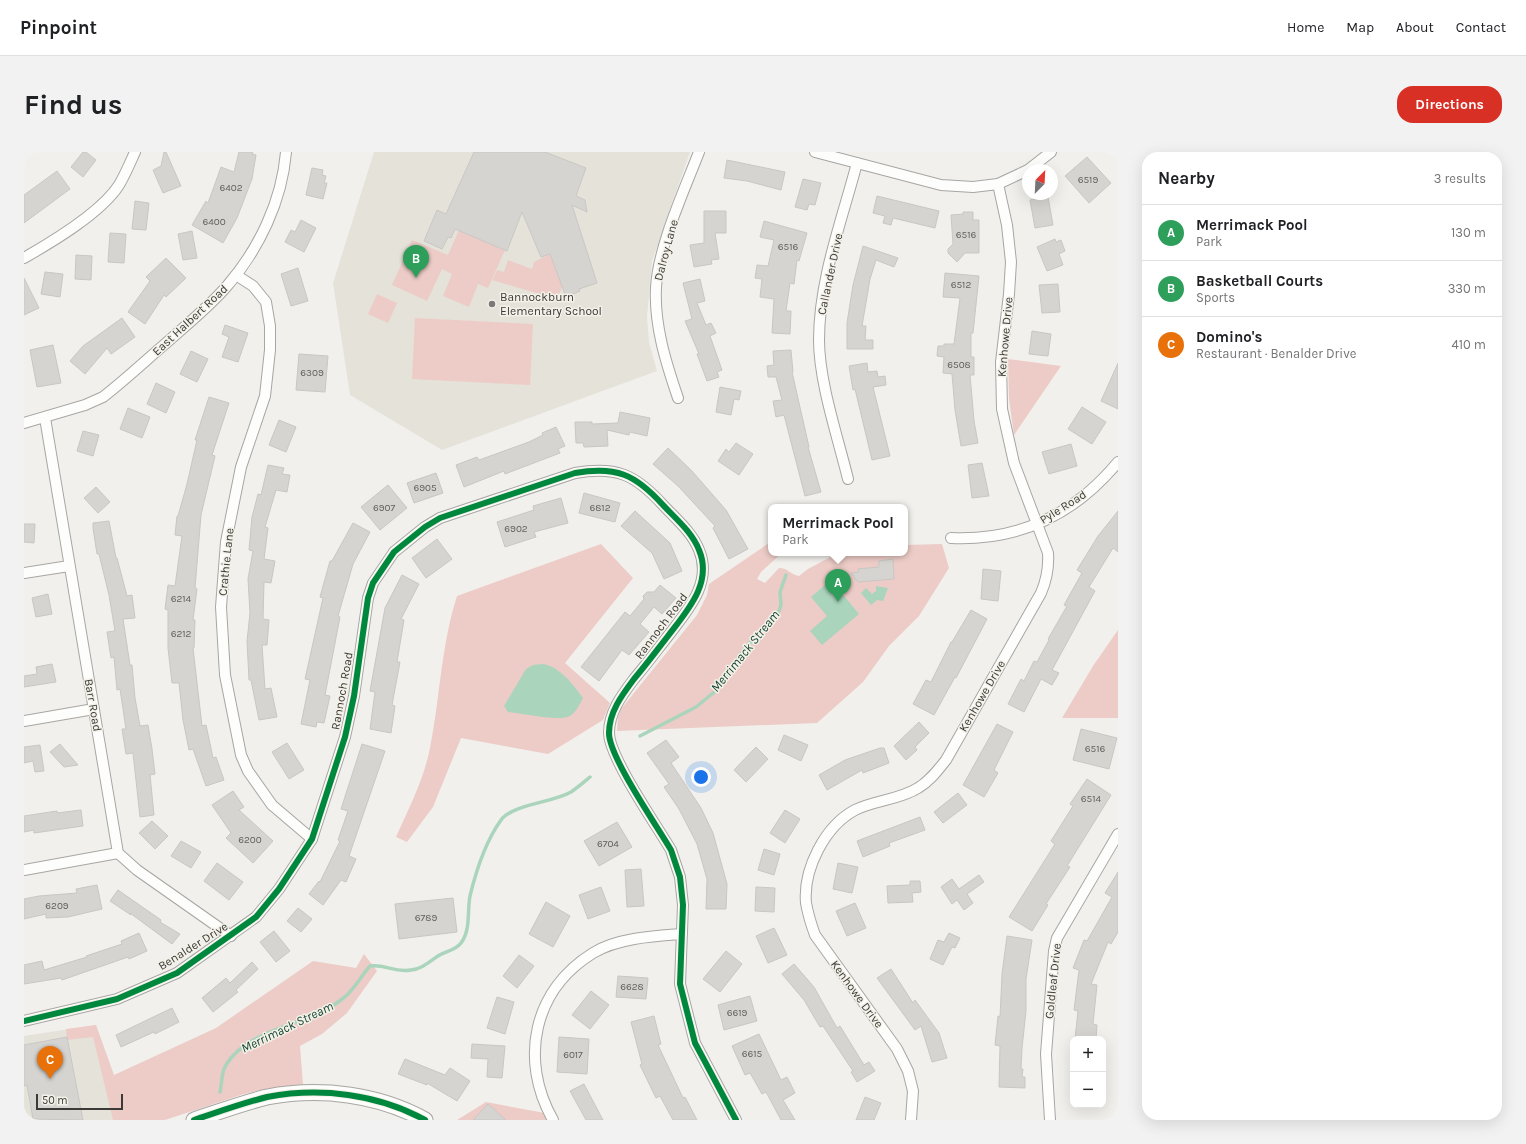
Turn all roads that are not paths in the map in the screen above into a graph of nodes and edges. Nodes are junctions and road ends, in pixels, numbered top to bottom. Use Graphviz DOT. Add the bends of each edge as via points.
graph roads {
  1 [pos="135,152"];
  2 [pos="286,152"];
  3 [pos="699,152"];
  4 [pos="815,152"];
  5 [pos="1051,152"];
  6 [pos="857,163"];
  7 [pos="1036,164"];
  8 [pos="1022,173"];
  9 [pos="998,184"];
  10 [pos="24,258"];
  11 [pos="236,275"];
  12 [pos="678,398"];
  13 [pos="45,418"];
  14 [pos="24,423"];
  15 [pos="1118,462"];
  16 [pos="848,479"];
  17 [pos="1037,524"];
  18 [pos="951,538"];
  19 [pos="69,566"];
  20 [pos="24,573"];
  21 [pos="94,709"];
  22 [pos="24,721"];
  23 [pos="1117,838"];
  24 [pos="312,840"];
  25 [pos="118,853"];
  26 [pos="24,870"];
  27 [pos="682,934"];
  28 [pos="231,936"];
  29 [pos="24,1021"];
  30 [pos="194,1120"];
  31 [pos="425,1120"];
  32 [pos="553,1120"];
  33 [pos="736,1120"];
  34 [pos="911,1120"];
  35 [pos="1050,1120"];
  1 -- 10 [label="street" via="119,186 101,206 50,243"];
  2 -- 11 [label="street, East Halbert Road" via="280,186 270,218"];
  3 -- 12 [label="street, Dalroy Lane" via="666,240 656,287 659,330"];
  4 -- 6 [label="street"];
  5 -- 7 [label="street"];
  6 -- 9 [label="street" via="941,185 973,187"];
  6 -- 16 [label="street, Callander Drive" via="826,281 819,342 825,387"];
  8 -- 9 [label="street"];
  9 -- 17 [label="street, Kenhowe Drive" via="1007,225 1011,262 1010,294 1001,362 1002,409 1014,463"];
  11 -- 13 [label="street, East Halbert Road" via="199,314 103,397"];
  11 -- 24 [label="street, Crathie Lane" via="253,286 266,302 270,350 264,396 241,467 226,542 221,607 225,675 241,755 248,770 272,805"];
  13 -- 14 [label="street, East Halbert Road"];
  13 -- 19 [label="street, Barr Road"];
  15 -- 17 [label="street, Pyle Road" via="1086,494 1048,520"];
  17 -- 18 [label="street, Pyle Road" via="986,537"];
  17 -- 34 [label="street, Kenhowe Drive" via="1048,553 1047,578 1041,593 946,760 918,788 866,805 839,822 816,853 809,875 806,901 815,935 898,1049 908,1071 913,1091"];
  19 -- 20 [label="street"];
  19 -- 21 [label="street, Barr Road"];
  21 -- 22 [label="street"];
  21 -- 25 [label="street, Barr Road"];
  23 -- 35 [label="street, Goldleaf Drive" via="1057,938 1046,1054"];
  24 -- 27 [label="street, Rannoch Road" via="345,737 354,696 368,598 373,584 394,552 410,537 440,518 575,473 612,470 648,488 691,535 702,562 701,585 693,605 625,691 615,707 609,733 618,762 677,864 683,905"];
  24 -- 28 [label="street, Benalder Drive" via="280,889 256,917"];
  25 -- 26 [label="street"];
  25 -- 28 [label="street" via="137,870"];
  27 -- 32 [label="street" via="633,939 594,953 566,974 548,999 536,1028 534,1059 539,1090"];
  27 -- 33 [label="street, Rannoch Road" via="680,984 695,1043"];
  28 -- 29 [label="street, Benalder Drive" via="177,973 117,999"];
  30 -- 31 [label="main road" via="268,1097 334,1093 397,1107"];
}
